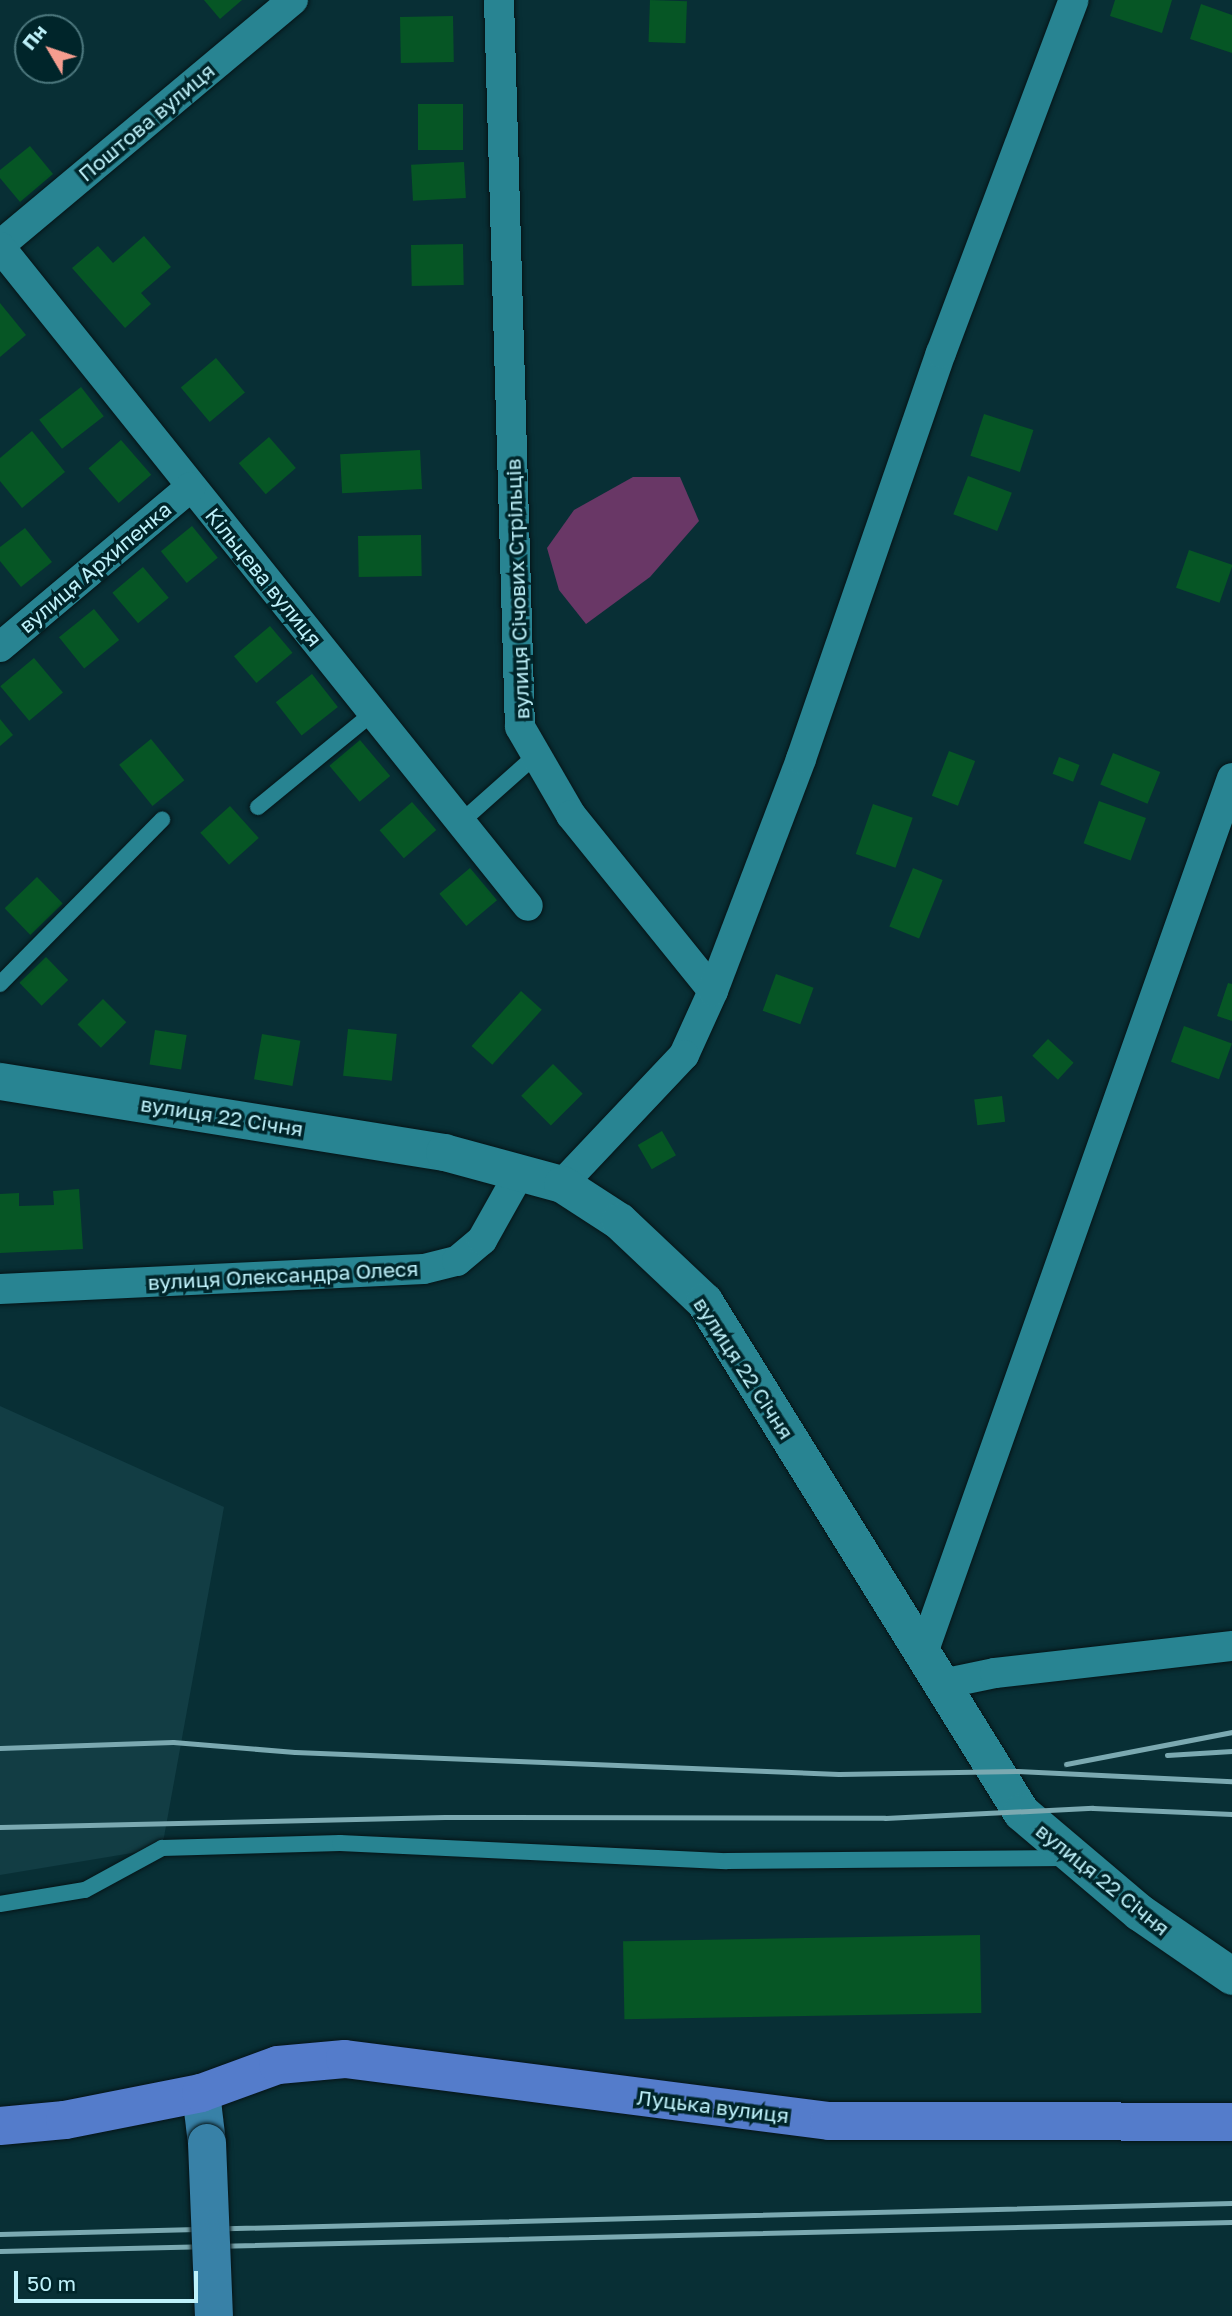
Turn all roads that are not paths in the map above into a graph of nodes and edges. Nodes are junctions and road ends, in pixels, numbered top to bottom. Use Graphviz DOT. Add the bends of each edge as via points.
graph roads {
  1 [pos="293,0"];
  2 [pos="499,0"];
  3 [pos="1074,0"];
  4 [pos="0,246"];
  5 [pos="191,487"];
  6 [pos="0,648"];
  7 [pos="374,712"];
  8 [pos="534,757"];
  9 [pos="1232,778"];
  10 [pos="258,807"];
  11 [pos="162,820"];
  12 [pos="461,822"];
  13 [pos="528,906"];
  14 [pos="0,984"];
  15 [pos="713,991"];
  16 [pos="0,1081"];
  17 [pos="519,1174"];
  18 [pos="562,1184"];
  19 [pos="0,1289"];
  20 [pos="1232,1646"];
  21 [pos="923,1653"];
  22 [pos="942,1684"];
  23 [pos="1072,1858"];
  24 [pos="0,1904"];
  25 [pos="1232,1976"];
  26 [pos="201,2093"];
  27 [pos="1232,2122"];
  28 [pos="0,2126"];
  29 [pos="214,2316"];
  1 -- 4 [label="street, Поштова вулиця"];
  2 -- 8 [label="street, вулиця Січових Стрільців" via="520,727"];
  3 -- 15 [label="street" via="940,353 801,759"];
  4 -- 5 [label="street, Кільцева вулиця"];
  5 -- 6 [label="street, вулиця Архипенка"];
  5 -- 7 [label="street, Кільцева вулиця"];
  7 -- 10 [label="lane"];
  7 -- 12 [label="street, Кільцева вулиця"];
  8 -- 12 [label="lane"];
  8 -- 15 [label="street, вулиця Січових Стрільців" via="571,815"];
  9 -- 21 [label="street"];
  11 -- 14 [label="lane"];
  12 -- 13 [label="street, Кільцева вулиця"];
  15 -- 18 [label="street" via="684,1055"];
  16 -- 17 [label="street, вулиця 22 Січня" via="444,1152"];
  17 -- 18 [label="street, вулиця 22 Січня"];
  17 -- 19 [label="street, вулиця Олександра Олеся" via="482,1240 457,1261 424,1269"];
  18 -- 21 [label="street, вулиця 22 Січня" via="619,1221 704,1301"];
  20 -- 22 [label="street" via="995,1673"];
  21 -- 22 [label="street, вулиця 22 Січня"];
  22 -- 23 [label="street, вулиця 22 Січня" via="1021,1812"];
  23 -- 24 [label="lane" via="727,1861 340,1843 162,1848 85,1890"];
  23 -- 25 [label="street, вулиця 22 Січня" via="1139,1912"];
  26 -- 27 [label="highway, Луцька вулиця" via="278,2066 345,2059 829,2121"];
  26 -- 28 [label="highway, Луцька вулиця" via="65,2120"];
  26 -- 29 [label="main road, bridge"];
}
